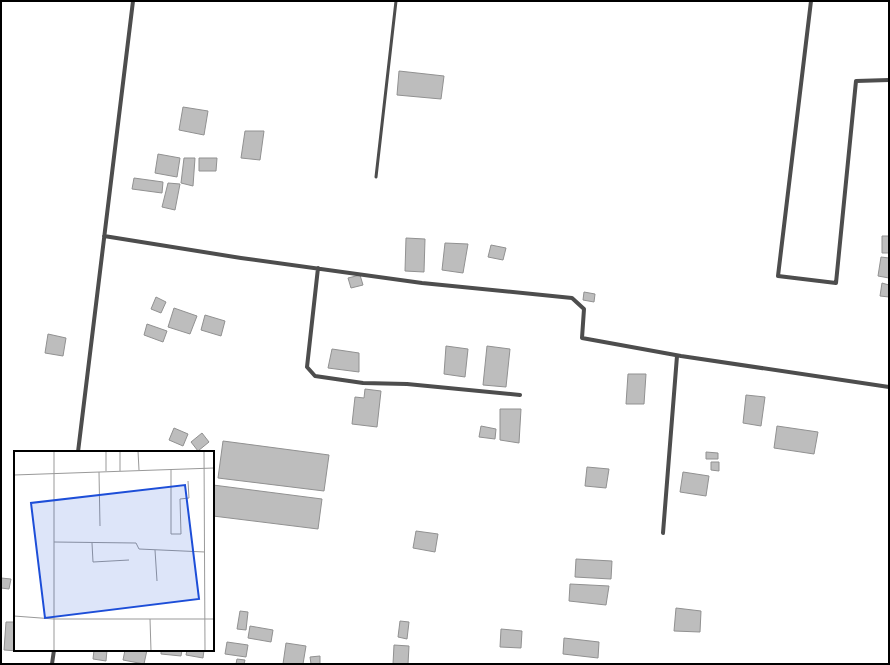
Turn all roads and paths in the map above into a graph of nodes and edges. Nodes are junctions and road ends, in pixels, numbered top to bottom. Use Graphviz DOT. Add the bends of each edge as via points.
graph roads {
  1 [pos="133,1"];
  2 [pos="396,1"];
  3 [pos="811,1"];
  4 [pos="889,80"];
  5 [pos="376,177"];
  6 [pos="104,236"];
  7 [pos="318,268"];
  8 [pos="677,356"];
  9 [pos="889,387"];
  10 [pos="520,395"];
  11 [pos="78,451"];
  12 [pos="663,533"];
  13 [pos="54,651"];
  14 [pos="52,664"];
  1 -- 6 [label="street"];
  2 -- 5 [label="lane"];
  3 -- 4 [label="street" via="778,276 836,283 856,81"];
  6 -- 7 [label="street"];
  6 -- 11 [label="street"];
  7 -- 8 [label="street" via="422,283 572,298 584,309 582,338"];
  7 -- 10 [label="street" via="307,367 315,376 363,383 407,384"];
  8 -- 9 [label="street"];
  8 -- 12 [label="street"];
  13 -- 14 [label="street"];
}
